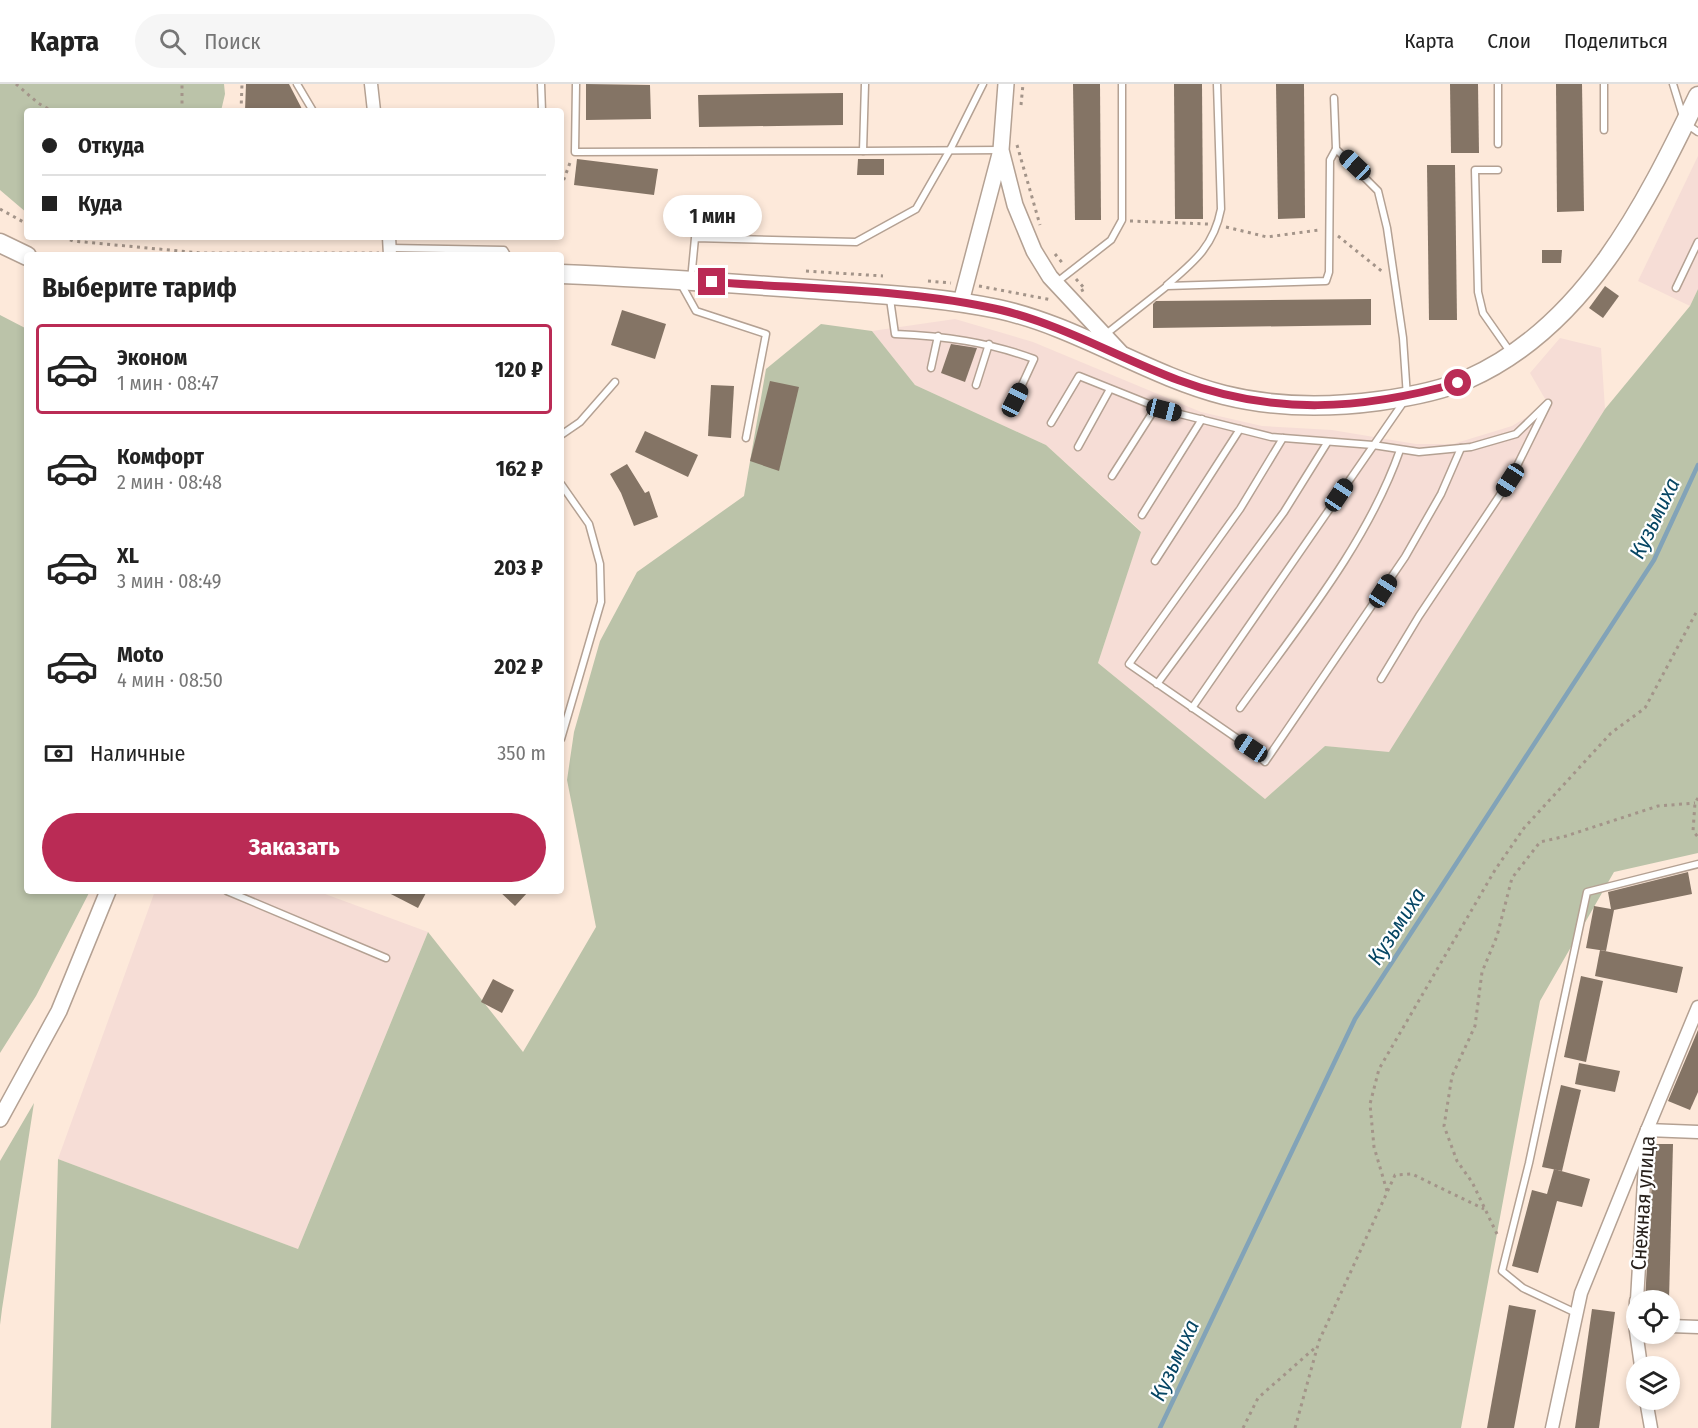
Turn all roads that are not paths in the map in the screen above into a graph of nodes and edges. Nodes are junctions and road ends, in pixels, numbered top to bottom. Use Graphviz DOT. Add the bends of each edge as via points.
graph roads {
  1 [pos="297,84"];
  2 [pos="371,84"];
  3 [pos="541,84"];
  4 [pos="576,84"];
  5 [pos="983,84"];
  6 [pos="1006,84"];
  7 [pos="1122,84"];
  8 [pos="1217,84"];
  9 [pos="1498,84"];
  10 [pos="1604,84"];
  11 [pos="1673,84"];
  12 [pos="867,85"];
  13 [pos="1698,96"];
  14 [pos="1334,98"];
  15 [pos="311,108"];
  16 [pos="374,108"];
  17 [pos="542,108"];
  18 [pos="1691,127"];
  19 [pos="1604,130"];
  20 [pos="1498,144"];
  21 [pos="951,148"];
  22 [pos="1336,149"];
  23 [pos="1001,150"];
  24 [pos="863,151"];
  25 [pos="1498,170"];
  26 [pos="1698,242"];
  27 [pos="0,243"];
  28 [pos="387,248"];
  29 [pos="505,252"];
  30 [pos="24,255"];
  31 [pos="564,274"];
  32 [pos="685,281"];
  33 [pos="1056,283"];
  34 [pos="1167,286"];
  35 [pos="1676,288"];
  36 [pos="889,295"];
  37 [pos="962,302"];
  38 [pos="938,336"];
  39 [pos="1104,336"];
  40 [pos="989,344"];
  41 [pos="1513,356"];
  42 [pos="1127,359"];
  43 [pos="931,368"];
  44 [pos="615,382"];
  45 [pos="976,385"];
  46 [pos="1110,389"];
  47 [pos="1407,397"];
  48 [pos="1015,400"];
  49 [pos="1156,407"];
  50 [pos="1202,419"];
  51 [pos="1051,423"];
  52 [pos="1240,429"];
  53 [pos="564,433"];
  54 [pos="746,438"];
  55 [pos="1283,438"];
  56 [pos="1327,443"];
  57 [pos="1373,446"];
  58 [pos="1078,447"];
  59 [pos="1461,448"];
  60 [pos="1400,450"];
  61 [pos="1113,476"];
  62 [pos="564,488"];
  63 [pos="1142,514"];
  64 [pos="1155,561"];
  65 [pos="1382,679"];
  66 [pos="1157,684"];
  67 [pos="1192,708"];
  68 [pos="1240,708"];
  69 [pos="564,729"];
  70 [pos="1698,864"];
  71 [pos="107,894"];
  72 [pos="234,894"];
  73 [pos="386,958"];
  74 [pos="1698,1007"];
  75 [pos="0,1119"];
  76 [pos="1647,1131"];
  77 [pos="1698,1132"];
  78 [pos="1637,1290"];
  79 [pos="1577,1314"];
  80 [pos="1680,1326"];
  81 [pos="1698,1327"];
  82 [pos="1648,1410"];
  83 [pos="1552,1428"];
  84 [pos="1651,1428"];
  1 -- 15 [label="lane"];
  2 -- 16 [label="street"];
  3 -- 17 [label="lane"];
  4 -- 24 [label="lane" via="574,152"];
  5 -- 21 [label="lane"];
  6 -- 23 [label="street"];
  7 -- 33 [label="lane" via="1122,220 1111,240"];
  8 -- 34 [label="lane" via="1221,209 1218,224 1203,253"];
  9 -- 20 [label="lane"];
  10 -- 19 [label="lane"];
  11 -- 18 [label="lane"];
  12 -- 24 [label="lane"];
  13 -- 18 [label="main road"];
  14 -- 22 [label="lane"];
  18 -- 41 [label="main road" via="1598,271"];
  21 -- 23 [label="lane"];
  21 -- 24 [label="lane"];
  21 -- 32 [label="lane" via="916,209 856,242 695,238"];
  22 -- 34 [label="lane" via="1330,160 1326,281"];
  22 -- 47 [label="lane" via="1378,191 1395,282"];
  23 -- 33 [label="street" via="1015,204 1034,251"];
  23 -- 37 [label="street"];
  25 -- 41 [label="lane" via="1475,170 1478,292 1483,313"];
  26 -- 35 [label="lane"];
  27 -- 30 [label="main road"];
  28 -- 29 [label="lane"];
  31 -- 32 [label="main road"];
  32 -- 36 [label="main road"];
  32 -- 54 [label="lane" via="696,311 766,334"];
  33 -- 39 [label="street"];
  34 -- 39 [label="lane"];
  36 -- 37 [label="main road"];
  36 -- 38 [label="lane" via="895,334"];
  37 -- 42 [label="main road" via="1038,322"];
  38 -- 40 [label="lane"];
  38 -- 43 [label="lane"];
  39 -- 42 [label="street"];
  40 -- 45 [label="lane"];
  40 -- 48 [label="lane" via="1034,359"];
  41 -- 47 [label="main road" via="1466,380"];
  42 -- 47 [label="main road" via="1178,381 1266,404 1311,407"];
  44 -- 53 [label="lane" via="580,422"];
  46 -- 49 [label="lane"];
  46 -- 51 [label="lane" via="1079,376"];
  46 -- 58 [label="lane"];
  47 -- 57 [label="lane"];
  49 -- 50 [label="lane"];
  49 -- 61 [label="lane"];
  50 -- 52 [label="lane"];
  50 -- 63 [label="lane"];
  52 -- 55 [label="lane"];
  52 -- 64 [label="lane"];
  55 -- 56 [label="lane"];
  55 -- 66 [label="lane" via="1240,509 1129,664"];
  56 -- 57 [label="lane"];
  56 -- 66 [label="lane" via="1278,521"];
  57 -- 60 [label="lane"];
  57 -- 67 [label="lane"];
  59 -- 60 [label="lane"];
  59 -- 65 [label="lane" via="1516,434 1548,403 1510,480"];
  59 -- 67 [label="lane" via="1441,494 1405,557 1266,762"];
  60 -- 68 [label="lane" via="1387,486 1359,536"];
  62 -- 69 [label="lane" via="589,524 600,564 601,602"];
  66 -- 67 [label="lane"];
  70 -- 79 [label="lane" via="1587,892 1502,1271 1523,1288"];
  71 -- 75 [label="street" via="59,1011"];
  72 -- 73 [label="lane"];
  74 -- 76 [label="street, Снежная улица"];
  76 -- 77 [label="street"];
  76 -- 78 [label="street, Снежная улица"];
  76 -- 79 [label="street" via="1581,1293"];
  79 -- 83 [label="street"];
  80 -- 81 [label="street"];
  82 -- 84 [label="street"];
}
